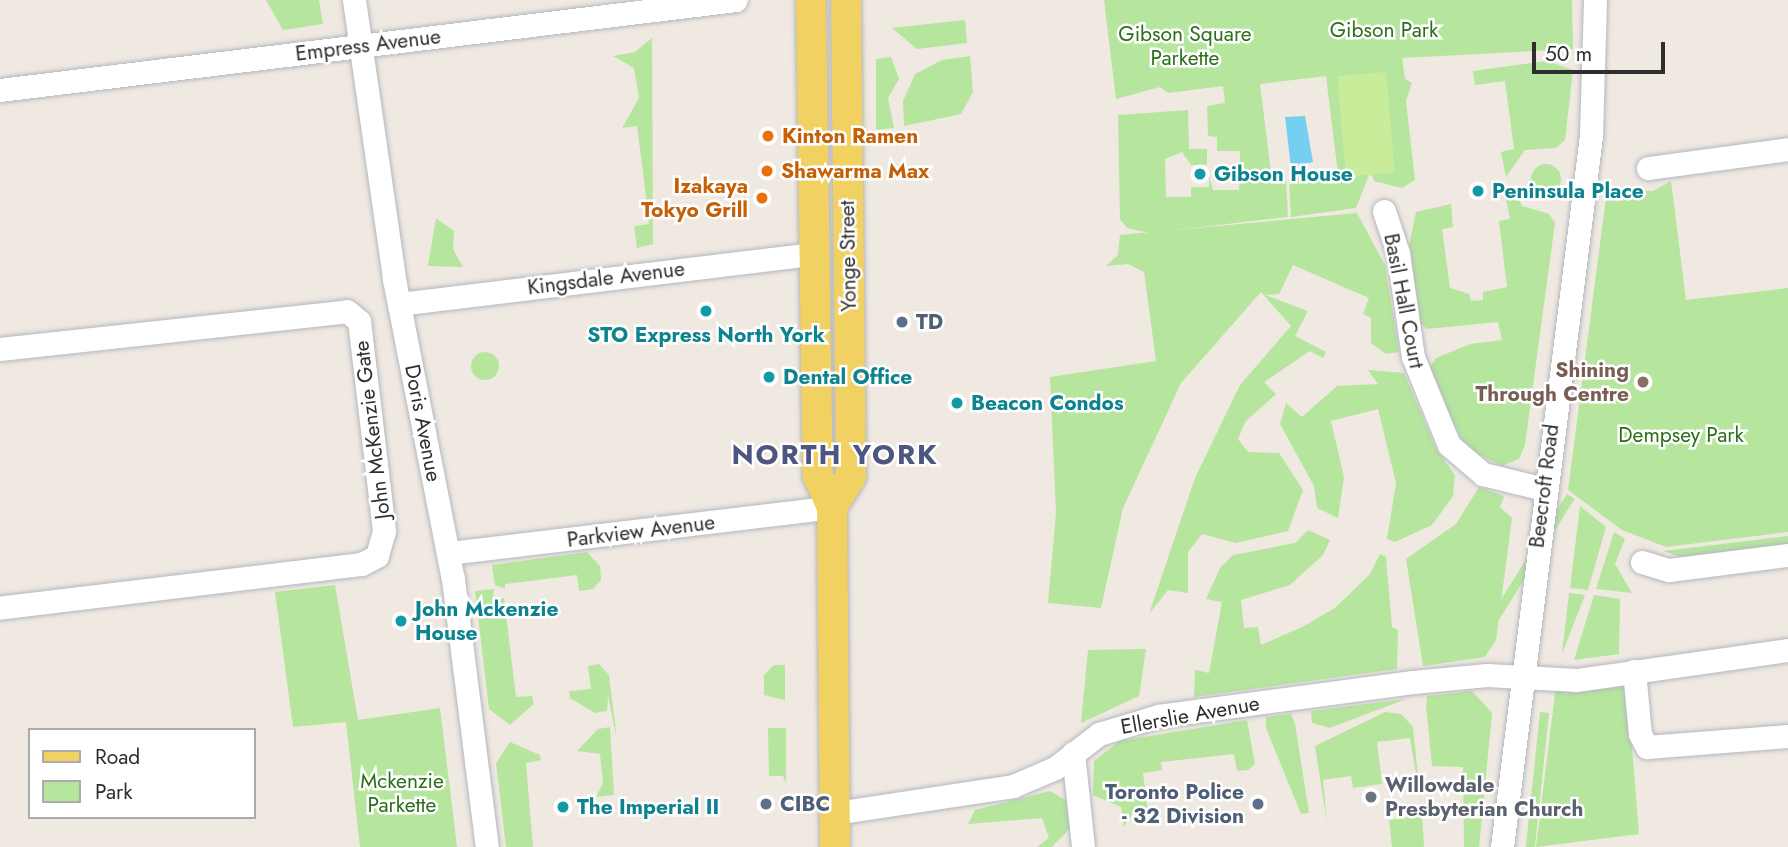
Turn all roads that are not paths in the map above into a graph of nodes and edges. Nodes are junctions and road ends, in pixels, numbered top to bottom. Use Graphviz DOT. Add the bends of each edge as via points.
graph roads {
  1 [pos="354,0"];
  2 [pos="736,0"];
  3 [pos="811,0"];
  4 [pos="846,0"];
  5 [pos="1595,0"];
  6 [pos="360,46"];
  7 [pos="0,90"];
  8 [pos="1788,149"];
  9 [pos="1648,168"];
  10 [pos="1384,211"];
  11 [pos="812,254"];
  12 [pos="399,304"];
  13 [pos="0,349"];
  14 [pos="1544,489"];
  15 [pos="832,507"];
  16 [pos="449,553"];
  17 [pos="1788,555"];
  18 [pos="1642,562"];
  19 [pos="0,608"];
  20 [pos="1788,650"];
  21 [pos="1634,671"];
  22 [pos="1521,676"];
  23 [pos="1788,736"];
  24 [pos="1073,753"];
  25 [pos="835,813"];
  26 [pos="487,847"];
  27 [pos="835,847"];
  28 [pos="1083,847"];
  29 [pos="1502,847"];
  1 -- 6 [label="street, Doris Avenue"];
  2 -- 6 [label="street, Empress Avenue"];
  3 -- 11 [label="main road, Yonge Street"];
  4 -- 15 [label="main road, Yonge Street" via="851,476"];
  5 -- 14 [label="street, Beecroft Road" via="1591,135"];
  6 -- 7 [label="street, Empress Avenue"];
  6 -- 12 [label="street, Doris Avenue"];
  8 -- 9 [label="street"];
  10 -- 14 [label="street, Basil Hall Court" via="1398,253 1413,357 1449,445 1483,474"];
  11 -- 12 [label="street, Kingsdale Avenue"];
  11 -- 15 [label="main road, Yonge Street" via="818,477"];
  12 -- 16 [label="street, Doris Avenue"];
  13 -- 19 [label="street, John McKenzie Gate" via="324,309 347,311 359,321 384,531 377,556 355,565"];
  14 -- 22 [label="street, Beecroft Road"];
  15 -- 16 [label="street, Parkview Avenue"];
  15 -- 25 [label="main road, Yonge Street"];
  16 -- 26 [label="street, Doris Avenue"];
  17 -- 18 [label="street" via="1669,570"];
  20 -- 21 [label="street, Ellerslie Avenue"];
  21 -- 22 [label="street, Ellerslie Avenue" via="1577,680"];
  21 -- 23 [label="street" via="1640,734 1647,747"];
  22 -- 24 [label="street, Ellerslie Avenue" via="1413,682 1171,714 1107,730"];
  22 -- 29 [label="street, Beecroft Road"];
  24 -- 25 [label="street, Ellerslie Avenue" via="1045,773 1002,789"];
  24 -- 28 [label="street"];
  25 -- 27 [label="main road, Yonge Street"];
}
